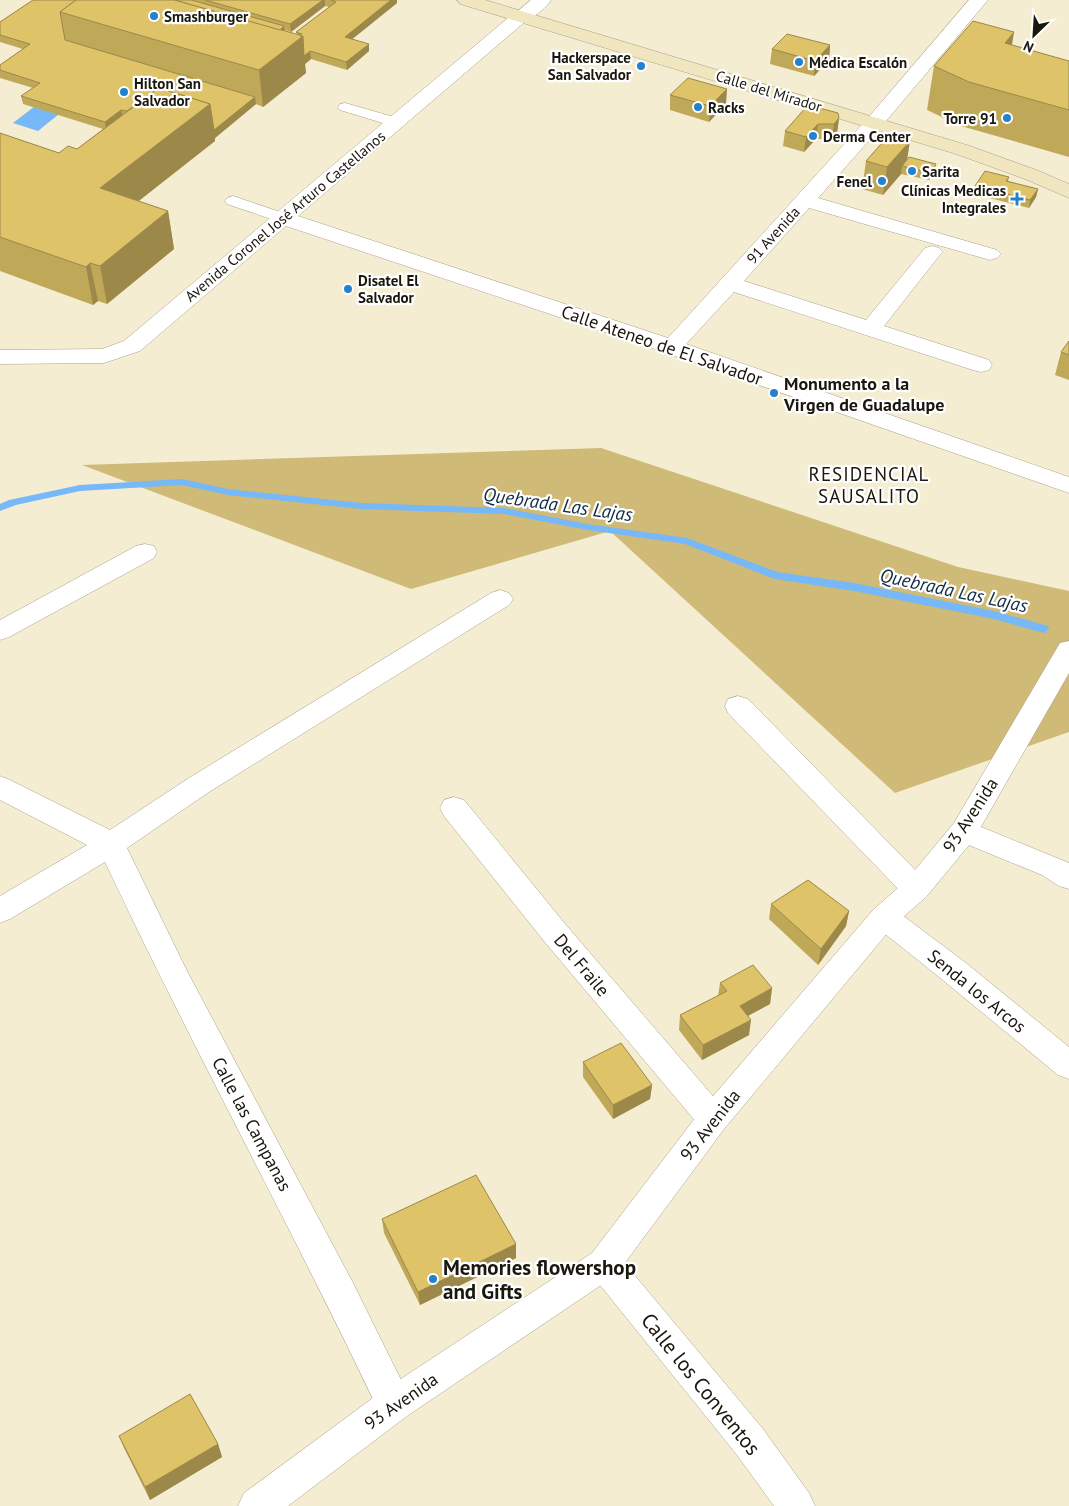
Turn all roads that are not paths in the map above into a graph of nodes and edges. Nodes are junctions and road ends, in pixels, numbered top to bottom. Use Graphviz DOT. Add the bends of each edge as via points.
graph roads {
  1 [pos="466,0"];
  2 [pos="494,0"];
  3 [pos="979,0"];
  4 [pos="531,9"];
  5 [pos="345,107"];
  6 [pos="876,120"];
  7 [pos="396,122"];
  8 [pos="1069,180"];
  9 [pos="1069,192"];
  10 [pos="804,200"];
  11 [pos="233,201"];
  12 [pos="283,218"];
  13 [pos="932,252"];
  14 [pos="990,254"];
  15 [pos="730,283"];
  16 [pos="870,329"];
  17 [pos="672,347"];
  18 [pos="0,357"];
  19 [pos="981,365"];
  20 [pos="1069,485"];
  21 [pos="145,552"];
  22 [pos="500,599"];
  23 [pos="0,631"];
  24 [pos="1069,650"];
  25 [pos="738,706"];
  26 [pos="0,787"];
  27 [pos="454,808"];
  28 [pos="964,831"];
  29 [pos="111,844"];
  30 [pos="1069,878"];
  31 [pos="916,889"];
  32 [pos="0,911"];
  33 [pos="884,917"];
  34 [pos="1069,1066"];
  35 [pos="713,1119"];
  36 [pos="604,1264"];
  37 [pos="394,1404"];
  38 [pos="279,1500"];
  39 [pos="796,1506"];
  1 -- 4 [label="main road, Calle del Mirador"];
  2 -- 4 [label="main road, Calle del Mirador"];
  3 -- 6 [label="street, 91 Avenida"];
  4 -- 6 [label="main road, Calle del Mirador"];
  4 -- 7 [label="street, Avenida Coronel José Arturo Castellanos"];
  5 -- 7 [label="lane"];
  6 -- 8 [label="main road, Calle del Mirador" via="1006,154"];
  6 -- 9 [label="main road, Calle del Mirador" via="997,162"];
  6 -- 10 [label="street, 91 Avenida"];
  7 -- 12 [label="street, Avenida Coronel José Arturo Castellanos"];
  10 -- 14 [label="street"];
  10 -- 15 [label="street, 91 Avenida"];
  11 -- 12 [label="lane"];
  12 -- 17 [label="street, Calle Ateneo de El Salvador"];
  12 -- 18 [label="street, Avenida Coronel José Arturo Castellanos" via="132,346 104,356"];
  13 -- 16 [label="street"];
  15 -- 16 [label="street"];
  15 -- 17 [label="street, 91 Avenida"];
  16 -- 19 [label="street"];
  17 -- 20 [label="street, Calle Ateneo de El Salvador"];
  21 -- 23 [label="street"];
  22 -- 29 [label="street" via="199,785"];
  24 -- 28 [label="street, 93 Avenida"];
  25 -- 31 [label="street"];
  26 -- 29 [label="street"];
  27 -- 35 [label="street, Del Fraile"];
  28 -- 30 [label="street" via="1052,867"];
  28 -- 31 [label="street, 93 Avenida"];
  29 -- 32 [label="street"];
  29 -- 37 [label="street, Calle las Campanas" via="174,976 340,1292"];
  31 -- 33 [label="street, 93 Avenida"];
  33 -- 34 [label="street, Senda los Arcos"];
  33 -- 35 [label="street, 93 Avenida"];
  35 -- 36 [label="street, 93 Avenida"];
  36 -- 37 [label="street, 93 Avenida"];
  36 -- 39 [label="street, Calle los Conventos" via="750,1442"];
  37 -- 38 [label="street, 93 Avenida"];
}
